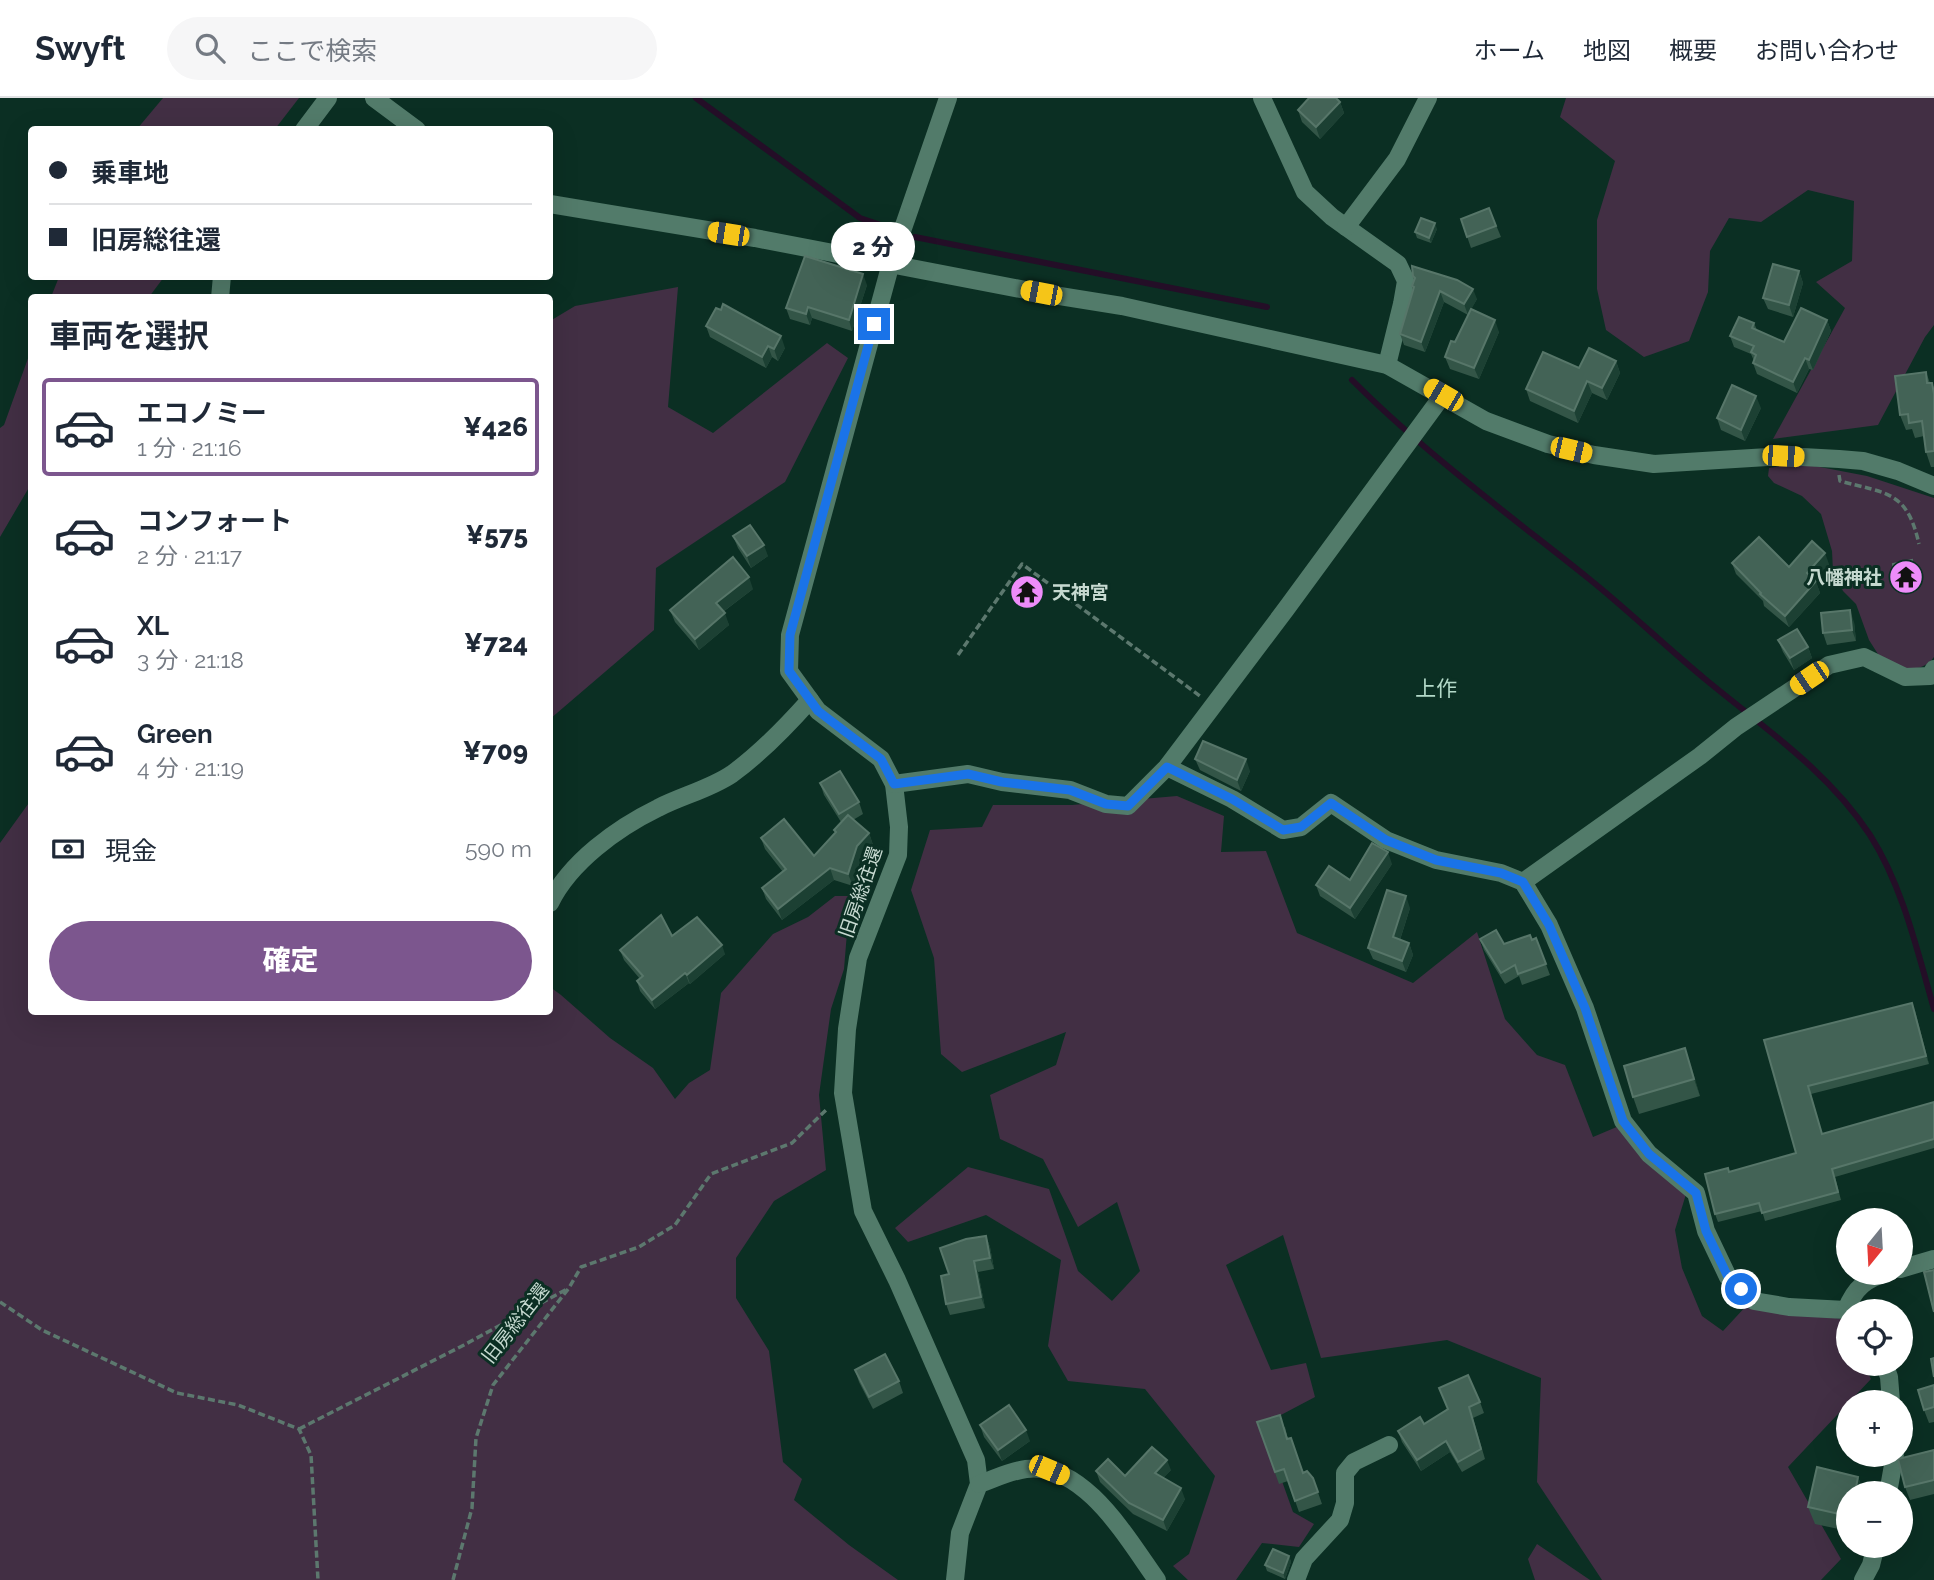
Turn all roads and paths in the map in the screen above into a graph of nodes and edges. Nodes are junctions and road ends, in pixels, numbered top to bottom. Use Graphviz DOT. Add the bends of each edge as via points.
graph roads {
  1 [pos="328,98"];
  2 [pos="374,98"];
  3 [pos="948,98"];
  4 [pos="1262,98"];
  5 [pos="1428,98"];
  6 [pos="306,126"];
  7 [pos="412,126"];
  8 [pos="553,205"];
  9 [pos="1346,227"];
  10 [pos="891,263"];
  11 [pos="1387,365"];
  12 [pos="1443,395"];
  13 [pos="1839,459"];
  14 [pos="1934,486"];
  15 [pos="1919,544"];
  16 [pos="958,655"];
  17 [pos="1934,669"];
  18 [pos="810,700"];
  19 [pos="1213,705"];
  20 [pos="1167,767"];
  21 [pos="894,784"];
  22 [pos="1523,882"];
  23 [pos="553,897"];
  24 [pos="843,1093"];
  25 [pos="1934,1259"];
  26 [pos="1913,1265"];
  27 [pos="1863,1285"];
  28 [pos="569,1288"];
  29 [pos="1851,1299"];
  30 [pos="0,1302"];
  31 [pos="1836,1310"];
  32 [pos="299,1429"];
  33 [pos="1389,1445"];
  34 [pos="979,1485"];
  35 [pos="1873,1558"];
  36 [pos="317,1580"];
  37 [pos="453,1580"];
  38 [pos="955,1580"];
  39 [pos="1157,1580"];
  40 [pos="1296,1580"];
  41 [pos="1863,1580"];
  1 -- 6 [label="street"];
  2 -- 7 [label="street"];
  3 -- 10 [label="street, 旧房総往還"];
  4 -- 9 [label="street" via="1305,192"];
  5 -- 9 [label="street" via="1397,159"];
  8 -- 10 [label="street"];
  9 -- 11 [label="street" via="1398,264 1406,281"];
  10 -- 11 [label="street" via="1174,317"];
  10 -- 18 [label="street, 旧房総往還" via="790,635 789,671"];
  11 -- 12 [label="street"];
  12 -- 13 [label="street" via="1486,421 1594,455 1654,464 1783,456"];
  12 -- 19 [label="street"];
  13 -- 14 [label="street" via="1863,461"];
  13 -- 15 [label="path" via="1840,481 1899,500 1913,520"];
  16 -- 19 [label="path" via="1022,564"];
  17 -- 22 [label="street" via="1930,676 1905,677 1864,657 1829,664"];
  18 -- 21 [label="street, 旧房総往還" via="881,759"];
  18 -- 23 [label="street" via="772,742 730,776 656,808 605,841 573,868"];
  19 -- 20 [label="street"];
  20 -- 21 [label="street" via="1128,806 1106,804 1070,790 968,774"];
  20 -- 22 [label="street" via="1283,830 1301,827 1331,803 1386,840 1436,860"];
  21 -- 24 [label="street, 旧房総往還" via="898,855 859,958 847,1029"];
  22 -- 31 [label="street" via="1549,925 1585,1008 1623,1121 1649,1154 1696,1193 1706,1231 1728,1277 1754,1301"];
  24 -- 28 [label="path, 旧房総往還" via="792,1143 711,1174 675,1225 639,1247 581,1267"];
  24 -- 34 [label="street" via="863,1211 958,1416 976,1460"];
  25 -- 26 [label="street"];
  27 -- 29 [label="street"];
  28 -- 32 [label="path"];
  28 -- 37 [label="path, 旧房総往還" via="493,1385 476,1438 472,1508"];
  30 -- 32 [label="path" via="42,1330 177,1393 238,1405"];
  32 -- 36 [label="path" via="310,1455"];
  33 -- 40 [label="street" via="1354,1462 1345,1473 1340,1520 1304,1559"];
  34 -- 38 [label="street" via="960,1533"];
  34 -- 39 [label="street" via="1026,1468 1049,1470 1074,1481 1104,1508"];
  35 -- 41 [label="street"];
}
